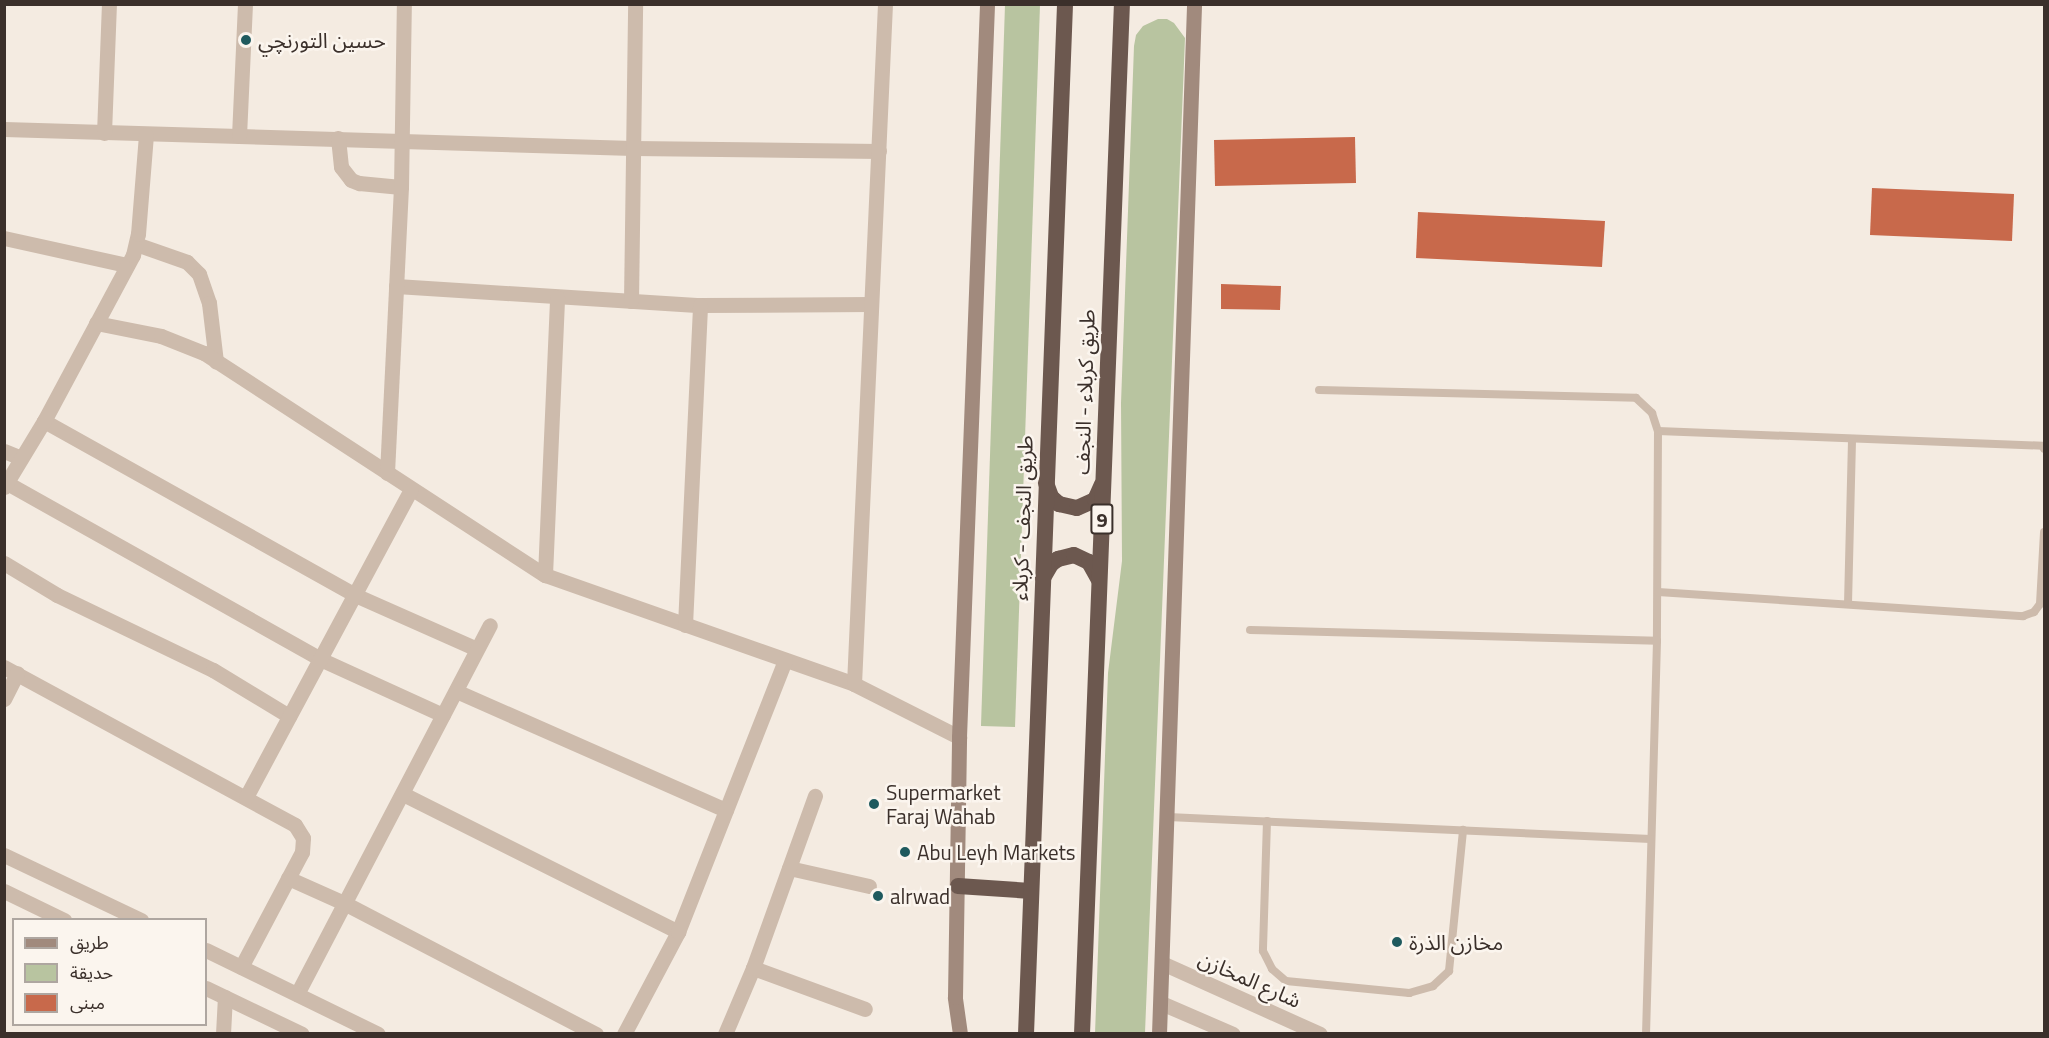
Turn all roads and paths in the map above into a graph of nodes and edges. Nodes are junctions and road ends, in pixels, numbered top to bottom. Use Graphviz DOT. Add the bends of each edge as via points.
graph roads {
  1 [pos="110,4"];
  2 [pos="245,4"];
  3 [pos="404,4"];
  4 [pos="635,4"];
  5 [pos="885,4"];
  6 [pos="987,4"];
  7 [pos="1065,4"];
  8 [pos="1122,4"];
  9 [pos="1194,4"];
  10 [pos="4,129"];
  11 [pos="104,133"];
  12 [pos="146,135"];
  13 [pos="239,136"];
  14 [pos="338,138"];
  15 [pos="402,139"];
  16 [pos="633,148"];
  17 [pos="879,152"];
  18 [pos="401,187"];
  19 [pos="4,238"];
  20 [pos="136,244"];
  21 [pos="128,265"];
  22 [pos="396,286"];
  23 [pos="557,297"];
  24 [pos="631,302"];
  25 [pos="700,304"];
  26 [pos="871,304"];
  27 [pos="96,323"];
  28 [pos="216,362"];
  29 [pos="1319,390"];
  30 [pos="44,421"];
  31 [pos="1658,431"];
  32 [pos="1852,439"];
  33 [pos="2044,449"];
  34 [pos="4,451"];
  35 [pos="21,458"];
  36 [pos="387,473"];
  37 [pos="1045,479"];
  38 [pos="1102,482"];
  39 [pos="6,485"];
  40 [pos="411,489"];
  41 [pos="2044,532"];
  42 [pos="4,563"];
  43 [pos="545,575"];
  44 [pos="1043,578"];
  45 [pos="1100,584"];
  46 [pos="1658,592"];
  47 [pos="355,595"];
  48 [pos="1848,604"];
  49 [pos="490,624"];
  50 [pos="685,625"];
  51 [pos="1250,630"];
  52 [pos="1657,641"];
  53 [pos="477,649"];
  54 [pos="320,658"];
  55 [pos="785,660"];
  56 [pos="11,670"];
  57 [pos="854,684"];
  58 [pos="456,691"];
  59 [pos="4,699"];
  60 [pos="443,715"];
  61 [pos="290,716"];
  62 [pos="959,737"];
  63 [pos="403,794"];
  64 [pos="815,796"];
  65 [pos="246,797"];
  66 [pos="726,810"];
  67 [pos="1168,817"];
  68 [pos="1267,821"];
  69 [pos="1463,830"];
  70 [pos="1650,839"];
  71 [pos="4,855"];
  72 [pos="789,868"];
  73 [pos="288,878"];
  74 [pos="869,886"];
  75 [pos="958,886"];
  76 [pos="4,891"];
  77 [pos="1031,891"];
  78 [pos="346,904"];
  79 [pos="60,918"];
  80 [pos="137,918"];
  81 [pos="678,932"];
  82 [pos="207,950"];
  83 [pos="1162,963"];
  84 [pos="241,967"];
  85 [pos="753,968"];
  86 [pos="207,988"];
  87 [pos="297,994"];
  88 [pos="225,997"];
  89 [pos="1161,1003"];
  90 [pos="865,1009"];
  91 [pos="1295,1028"];
  92 [pos="223,1034"];
  93 [pos="302,1034"];
  94 [pos="378,1034"];
  95 [pos="596,1034"];
  96 [pos="624,1034"];
  97 [pos="725,1034"];
  98 [pos="960,1034"];
  99 [pos="1026,1034"];
  100 [pos="1082,1034"];
  101 [pos="1160,1034"];
  102 [pos="1233,1034"];
  103 [pos="1320,1034"];
  104 [pos="1646,1034"];
  1 -- 11 [label="street"];
  2 -- 13 [label="street"];
  3 -- 15 [label="street"];
  4 -- 16 [label="street"];
  5 -- 17 [label="street"];
  6 -- 62 [label="main road"];
  7 -- 37 [label="highway, طريق النجف - كربلاء"];
  8 -- 38 [label="highway, طريق كربلاء - النجف / 9"];
  9 -- 67 [label="main road"];
  10 -- 11 [label="street"];
  11 -- 12 [label="street"];
  12 -- 13 [label="street"];
  12 -- 20 [label="street"];
  13 -- 14 [label="street"];
  14 -- 15 [label="street"];
  14 -- 18 [label="street" via="341,167 351,180"];
  15 -- 16 [label="street"];
  15 -- 18 [label="street"];
  16 -- 17 [label="street"];
  16 -- 24 [label="street"];
  17 -- 26 [label="street"];
  18 -- 22 [label="street"];
  19 -- 21 [label="street"];
  20 -- 21 [label="street"];
  20 -- 28 [label="street" via="188,262 199,273 208,296"];
  21 -- 27 [label="street"];
  22 -- 23 [label="street"];
  22 -- 36 [label="street"];
  23 -- 24 [label="street"];
  23 -- 43 [label="street"];
  24 -- 25 [label="street"];
  25 -- 26 [label="street"];
  25 -- 50 [label="street"];
  26 -- 57 [label="street"];
  27 -- 28 [label="street" via="176,340"];
  27 -- 30 [label="street"];
  28 -- 36 [label="street"];
  29 -- 31 [label="lane" via="1636,399 1652,413"];
  30 -- 35 [label="street"];
  30 -- 47 [label="street"];
  31 -- 32 [label="lane"];
  31 -- 46 [label="lane"];
  32 -- 33 [label="lane"];
  32 -- 48 [label="lane"];
  34 -- 35 [label="street"];
  35 -- 39 [label="street"];
  36 -- 40 [label="street"];
  37 -- 38 [label="highway" via="1051,497 1068,508 1087,506 1095,500"];
  37 -- 44 [label="highway, طريق النجف - كربلاء"];
  38 -- 45 [label="highway, طريق كربلاء - النجف / 9"];
  39 -- 54 [label="street"];
  40 -- 43 [label="street"];
  40 -- 47 [label="street"];
  41 -- 48 [label="lane" via="2040,604 2034,612 2023,616"];
  42 -- 61 [label="street" via="57,595 213,670"];
  43 -- 50 [label="street"];
  44 -- 45 [label="highway" via="1051,564 1074,555 1089,562"];
  44 -- 77 [label="highway, طريق النجف - كربلاء"];
  45 -- 100 [label="highway, طريق كربلاء - النجف / 9"];
  46 -- 48 [label="lane"];
  46 -- 52 [label="lane"];
  47 -- 53 [label="street"];
  47 -- 54 [label="street"];
  49 -- 53 [label="street"];
  50 -- 55 [label="street"];
  51 -- 52 [label="lane"];
  52 -- 70 [label="lane"];
  53 -- 58 [label="street"];
  54 -- 60 [label="street"];
  54 -- 61 [label="street"];
  55 -- 57 [label="street"];
  55 -- 66 [label="street"];
  56 -- 59 [label="street"];
  56 -- 65 [label="street"];
  57 -- 62 [label="street"];
  58 -- 60 [label="street"];
  58 -- 66 [label="street"];
  60 -- 63 [label="street"];
  61 -- 65 [label="street"];
  62 -- 75 [label="main road"];
  63 -- 78 [label="street"];
  63 -- 81 [label="street"];
  64 -- 72 [label="street"];
  65 -- 73 [label="street" via="295,825 303,838 302,852"];
  66 -- 81 [label="street"];
  67 -- 68 [label="lane"];
  67 -- 83 [label="main road"];
  68 -- 69 [label="lane"];
  68 -- 69 [label="lane" via="1263,951 1272,969 1286,981 1408,993 1433,986 1449,971"];
  69 -- 70 [label="lane"];
  70 -- 104 [label="lane"];
  71 -- 80 [label="street"];
  72 -- 74 [label="street"];
  72 -- 85 [label="street"];
  73 -- 78 [label="street"];
  73 -- 84 [label="street"];
  75 -- 77 [label="highway"];
  75 -- 98 [label="main road" via="955,997"];
  76 -- 79 [label="street"];
  77 -- 99 [label="highway, طريق النجف - كربلاء"];
  78 -- 87 [label="street"];
  78 -- 95 [label="street"];
  81 -- 96 [label="street"];
  82 -- 84 [label="street"];
  83 -- 89 [label="main road"];
  83 -- 91 [label="street, شارع المخازن"];
  84 -- 87 [label="street"];
  85 -- 90 [label="street"];
  85 -- 97 [label="street"];
  86 -- 88 [label="street"];
  87 -- 94 [label="street"];
  88 -- 92 [label="street"];
  88 -- 93 [label="street"];
  89 -- 101 [label="main road"];
  89 -- 102 [label="street"];
  91 -- 103 [label="street, شارع المخازن"];
}
